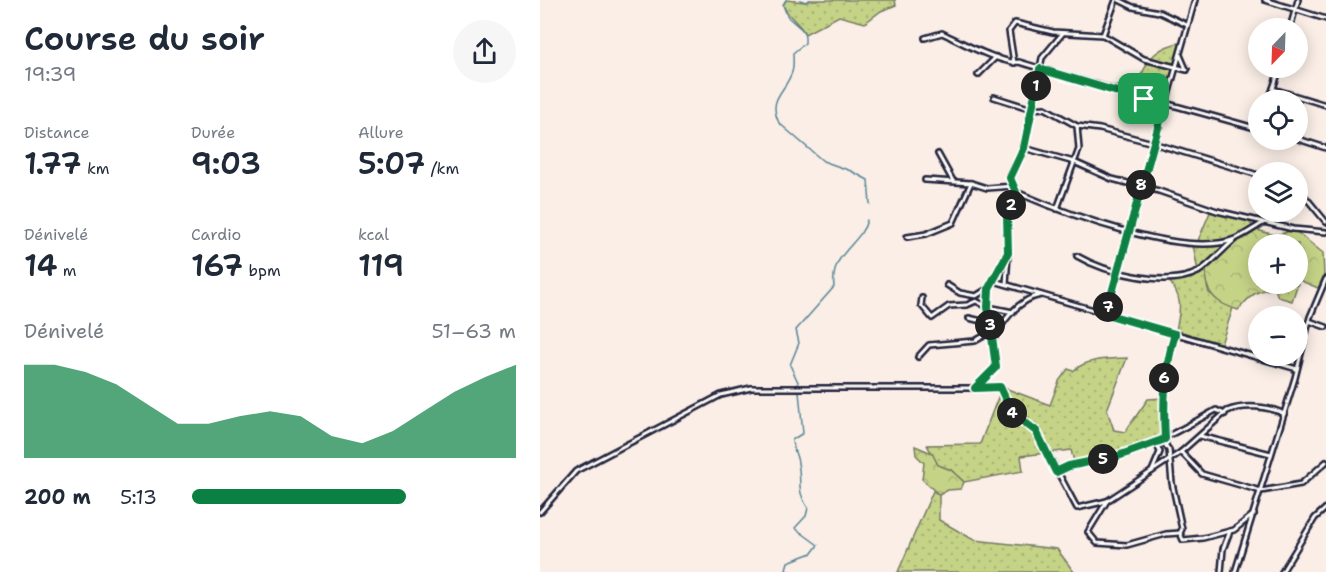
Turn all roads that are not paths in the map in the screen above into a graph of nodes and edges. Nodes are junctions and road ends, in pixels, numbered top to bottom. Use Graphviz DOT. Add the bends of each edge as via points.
graph roads {
  1 [pos="1118,0"];
  2 [pos="1195,0"];
  3 [pos="1265,0"];
  4 [pos="1298,0"];
  5 [pos="1295,10"];
  6 [pos="1293,18"];
  7 [pos="1326,19"];
  8 [pos="1187,25"];
  9 [pos="1063,33"];
  10 [pos="1103,35"];
  11 [pos="925,38"];
  12 [pos="1180,54"];
  13 [pos="996,57"];
  14 [pos="1014,63"];
  15 [pos="1176,68"];
  16 [pos="1040,69"];
  17 [pos="978,75"];
  18 [pos="1276,78"];
  19 [pos="1272,89"];
  20 [pos="994,97"];
  21 [pos="1165,103"];
  22 [pos="1326,105"];
  23 [pos="1032,109"];
  24 [pos="1077,126"];
  25 [pos="1248,126"];
  26 [pos="1308,142"];
  27 [pos="1153,143"];
  28 [pos="1024,148"];
  29 [pos="1326,148"];
  30 [pos="938,154"];
  31 [pos="1074,162"];
  32 [pos="1248,172"];
  33 [pos="924,180"];
  34 [pos="952,181"];
  35 [pos="971,183"];
  36 [pos="1141,185"];
  37 [pos="1014,186"];
  38 [pos="1016,192"];
  39 [pos="1308,200"];
  40 [pos="1057,209"];
  41 [pos="1326,222"];
  42 [pos="1263,223"];
  43 [pos="1129,232"];
  44 [pos="1326,232"];
  45 [pos="907,237"];
  46 [pos="1234,240"];
  47 [pos="1008,253"];
  48 [pos="1077,256"];
  49 [pos="1117,273"];
  50 [pos="1326,279"];
  51 [pos="994,281"];
  52 [pos="1006,284"];
  53 [pos="947,285"];
  54 [pos="989,288"];
  55 [pos="1042,295"];
  56 [pos="922,298"];
  57 [pos="988,307"];
  58 [pos="1013,312"];
  59 [pos="1106,314"];
  60 [pos="969,318"];
  61 [pos="1309,321"];
  62 [pos="990,323"];
  63 [pos="1326,327"];
  64 [pos="991,332"];
  65 [pos="1175,334"];
  66 [pos="992,342"];
  67 [pos="918,357"];
  68 [pos="1297,369"];
  69 [pos="975,388"];
  70 [pos="1225,414"];
  71 [pos="1284,414"];
  72 [pos="1200,436"];
  73 [pos="1165,439"];
  74 [pos="1156,442"];
  75 [pos="1181,452"];
  76 [pos="1272,454"];
  77 [pos="1170,460"];
  78 [pos="1326,462"];
  79 [pos="1056,472"];
  80 [pos="1151,472"];
  81 [pos="1261,491"];
  82 [pos="1107,501"];
  83 [pos="1326,508"];
  84 [pos="540,512"];
  85 [pos="1254,514"];
  86 [pos="1230,531"];
  87 [pos="1180,533"];
  88 [pos="1221,572"];
  89 [pos="1235,572"];
  90 [pos="1282,572"];
  1 -- 8 [label="street"];
  1 -- 10 [label="street"];
  2 -- 8 [label="street"];
  3 -- 5 [label="street"];
  4 -- 5 [label="street"];
  5 -- 6 [label="street"];
  5 -- 7 [label="street"];
  8 -- 12 [label="street"];
  9 -- 10 [label="street"];
  9 -- 14 [label="street" via="1011,24"];
  9 -- 16 [label="street" via="1042,58"];
  10 -- 15 [label="street" via="1144,59"];
  11 -- 13 [label="street" via="942,33 957,43"];
  12 -- 15 [label="street"];
  12 -- 15 [label="street" via="1186,70"];
  13 -- 14 [label="street"];
  13 -- 17 [label="street"];
  14 -- 16 [label="street"];
  15 -- 21 [label="street"];
  16 -- 21 [label="street"];
  16 -- 23 [label="street"];
  18 -- 19 [label="street"];
  19 -- 22 [label="street"];
  20 -- 23 [label="street"];
  21 -- 25 [label="street"];
  21 -- 27 [label="street"];
  23 -- 24 [label="street" via="1045,108"];
  23 -- 28 [label="street"];
  24 -- 27 [label="street"];
  24 -- 31 [label="street" via="1079,149"];
  26 -- 29 [label="street"];
  27 -- 32 [label="street"];
  27 -- 36 [label="street"];
  28 -- 31 [label="street"];
  28 -- 37 [label="street" via="1010,178"];
  30 -- 34 [label="street"];
  31 -- 36 [label="street" via="1112,179"];
  31 -- 40 [label="street"];
  33 -- 34 [label="street"];
  34 -- 35 [label="street"];
  35 -- 37 [label="street" via="987,188"];
  35 -- 45 [label="street" via="953,223"];
  36 -- 42 [label="street" via="1211,210"];
  36 -- 43 [label="street"];
  37 -- 38 [label="street"];
  38 -- 40 [label="street"];
  38 -- 47 [label="street" via="1007,215"];
  39 -- 41 [label="street"];
  40 -- 43 [label="street"];
  42 -- 44 [label="street"];
  42 -- 46 [label="street"];
  43 -- 46 [label="street" via="1197,243"];
  43 -- 49 [label="street"];
  46 -- 49 [label="street" via="1198,272 1176,277"];
  47 -- 51 [label="street"];
  47 -- 52 [label="street"];
  48 -- 49 [label="street"];
  49 -- 59 [label="street"];
  50 -- 61 [label="street"];
  51 -- 52 [label="street"];
  51 -- 54 [label="street"];
  52 -- 55 [label="street"];
  53 -- 54 [label="street" via="976,296"];
  54 -- 57 [label="street"];
  55 -- 58 [label="street" via="1032,297"];
  55 -- 59 [label="street"];
  56 -- 57 [label="street" via="921,304 932,318 949,306 976,301"];
  57 -- 58 [label="street"];
  57 -- 62 [label="street"];
  58 -- 66 [label="street"];
  59 -- 65 [label="street"];
  60 -- 62 [label="street"];
  61 -- 63 [label="street"];
  61 -- 68 [label="street"];
  62 -- 64 [label="street"];
  64 -- 66 [label="street"];
  64 -- 67 [label="street" via="975,341 929,345"];
  65 -- 68 [label="street"];
  65 -- 73 [label="street" via="1166,363"];
  66 -- 69 [label="street" via="996,367"];
  68 -- 71 [label="street"];
  69 -- 79 [label="street" via="1000,387 1012,413 1036,431"];
  69 -- 84 [label="street" via="751,388 721,395 576,471"];
  70 -- 71 [label="street" via="1245,407"];
  70 -- 72 [label="street"];
  70 -- 73 [label="street" via="1216,410"];
  71 -- 76 [label="street"];
  72 -- 75 [label="street"];
  72 -- 76 [label="street"];
  73 -- 74 [label="street"];
  73 -- 77 [label="street"];
  74 -- 79 [label="street"];
  74 -- 80 [label="street" via="1160,452"];
  75 -- 77 [label="street"];
  75 -- 81 [label="street" via="1202,474"];
  76 -- 81 [label="street"];
  77 -- 80 [label="street"];
  77 -- 87 [label="street"];
  78 -- 81 [label="street" via="1301,484"];
  79 -- 82 [label="street" via="1077,508"];
  80 -- 82 [label="street"];
  81 -- 85 [label="street"];
  82 -- 87 [label="street" via="1088,532 1097,543 1127,545"];
  83 -- 90 [label="street" via="1315,518"];
  85 -- 86 [label="street"];
  85 -- 89 [label="street"];
  86 -- 87 [label="street" via="1192,540 1184,540"];
  86 -- 88 [label="street"];
}
